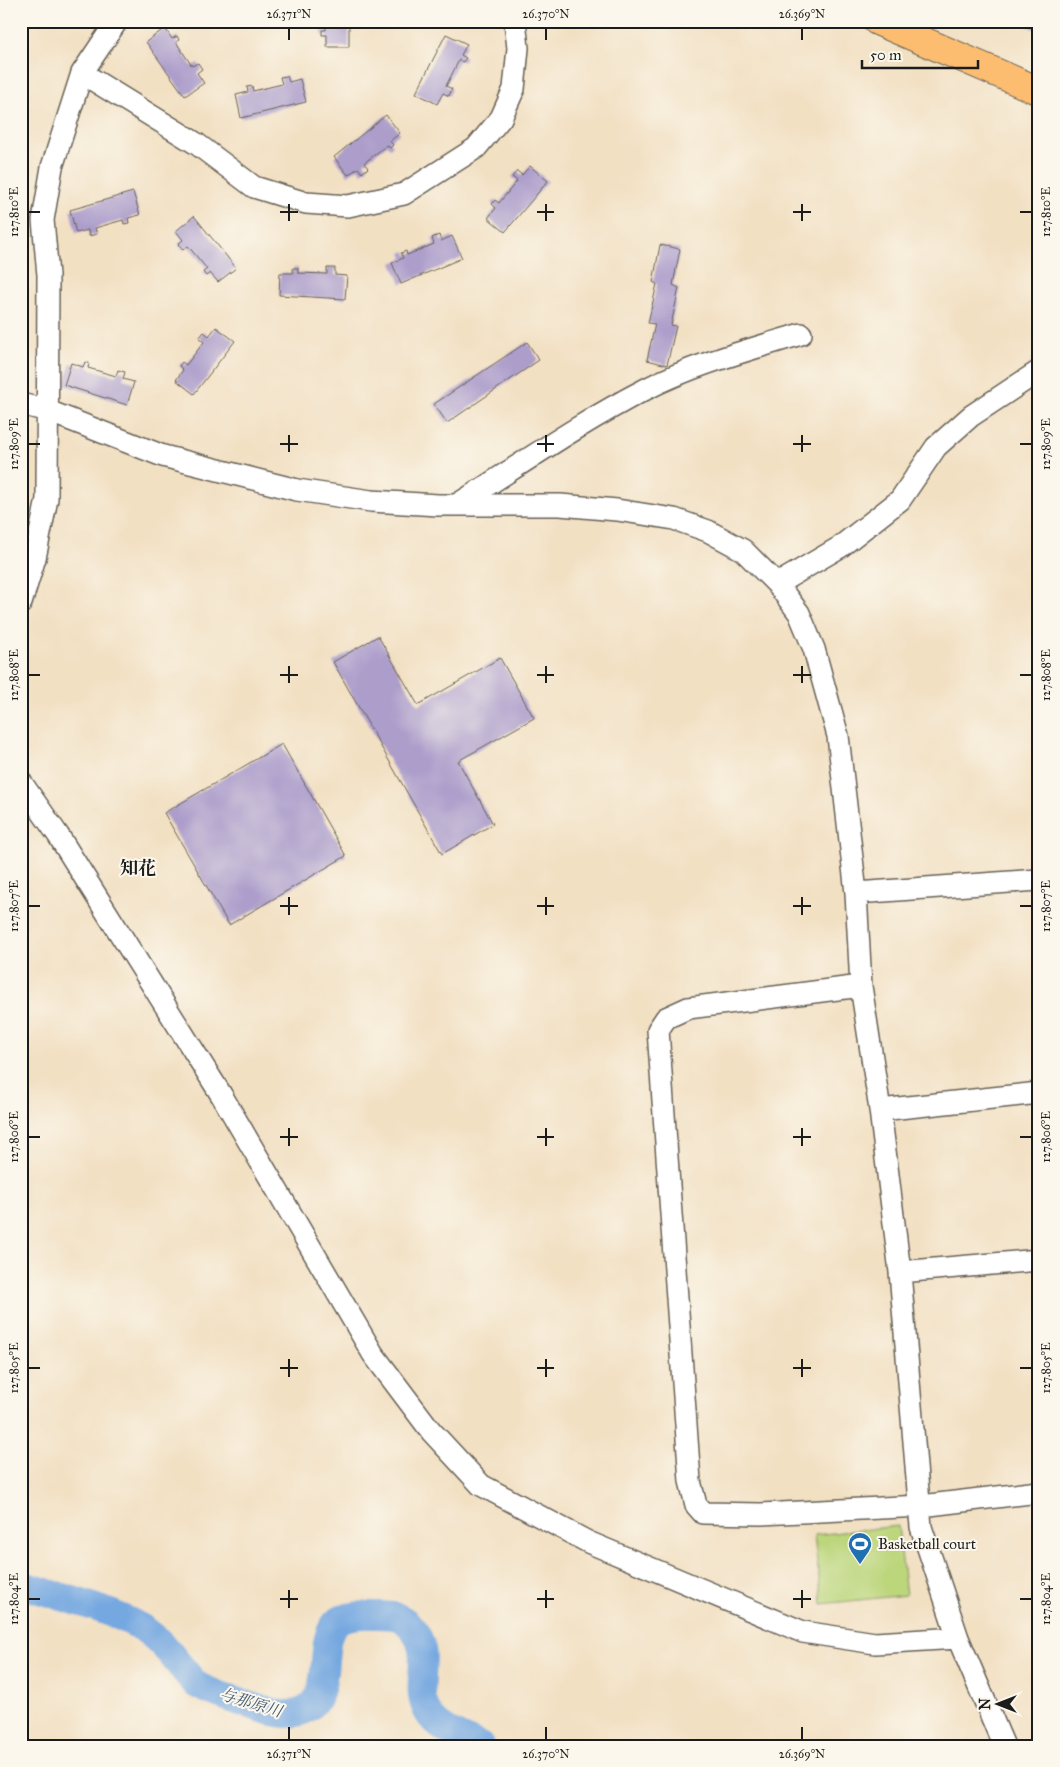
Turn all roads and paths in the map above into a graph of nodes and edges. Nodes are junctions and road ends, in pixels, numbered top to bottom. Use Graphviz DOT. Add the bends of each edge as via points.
graph roads {
  1 [pos="117,21"];
  2 [pos="515,21"];
  3 [pos="877,21"];
  4 [pos="82,73"];
  5 [pos="1039,91"];
  6 [pos="801,334"];
  7 [pos="1039,371"];
  8 [pos="21,404"];
  9 [pos="48,411"];
  10 [pos="458,504"];
  11 [pos="777,584"];
  12 [pos="21,603"];
  13 [pos="21,782"];
  14 [pos="1039,880"];
  15 [pos="856,893"];
  16 [pos="861,986"];
  17 [pos="1039,1093"];
  18 [pos="880,1110"];
  19 [pos="1039,1260"];
  20 [pos="900,1272"];
  21 [pos="1039,1492"];
  22 [pos="921,1506"];
  23 [pos="958,1638"];
  24 [pos="1004,1746"];
  1 -- 4 [label="lane"];
  2 -- 4 [label="lane" via="518,48 514,89 501,118 476,148 404,194 348,206 306,203 254,186 197,144"];
  3 -- 5 [label="main road"];
  4 -- 9 [label="lane" via="52,167 43,220 48,275"];
  6 -- 10 [label="lane" via="710,362 648,388 565,434"];
  7 -- 11 [label="lane" via="971,416 936,447 900,500 840,547"];
  8 -- 9 [label="lane"];
  9 -- 10 [label="lane" via="163,456 252,480 370,501"];
  9 -- 12 [label="lane" via="47,499 35,558"];
  10 -- 11 [label="lane" via="560,506 674,519 708,531 743,550"];
  11 -- 15 [label="lane" via="799,612 814,649 838,736"];
  13 -- 23 [label="lane" via="58,835 222,1096 373,1354 431,1431 481,1485 588,1542 803,1632 875,1643"];
  14 -- 15 [label="lane"];
  15 -- 16 [label="lane"];
  16 -- 18 [label="lane"];
  16 -- 22 [label="lane" via="688,1008 666,1018 658,1030 690,1481 696,1505 703,1513 761,1514"];
  17 -- 18 [label="lane"];
  18 -- 20 [label="lane"];
  19 -- 20 [label="lane"];
  20 -- 22 [label="lane"];
  21 -- 22 [label="lane"];
  22 -- 23 [label="lane" via="921,1527"];
  23 -- 24 [label="lane"];
}
